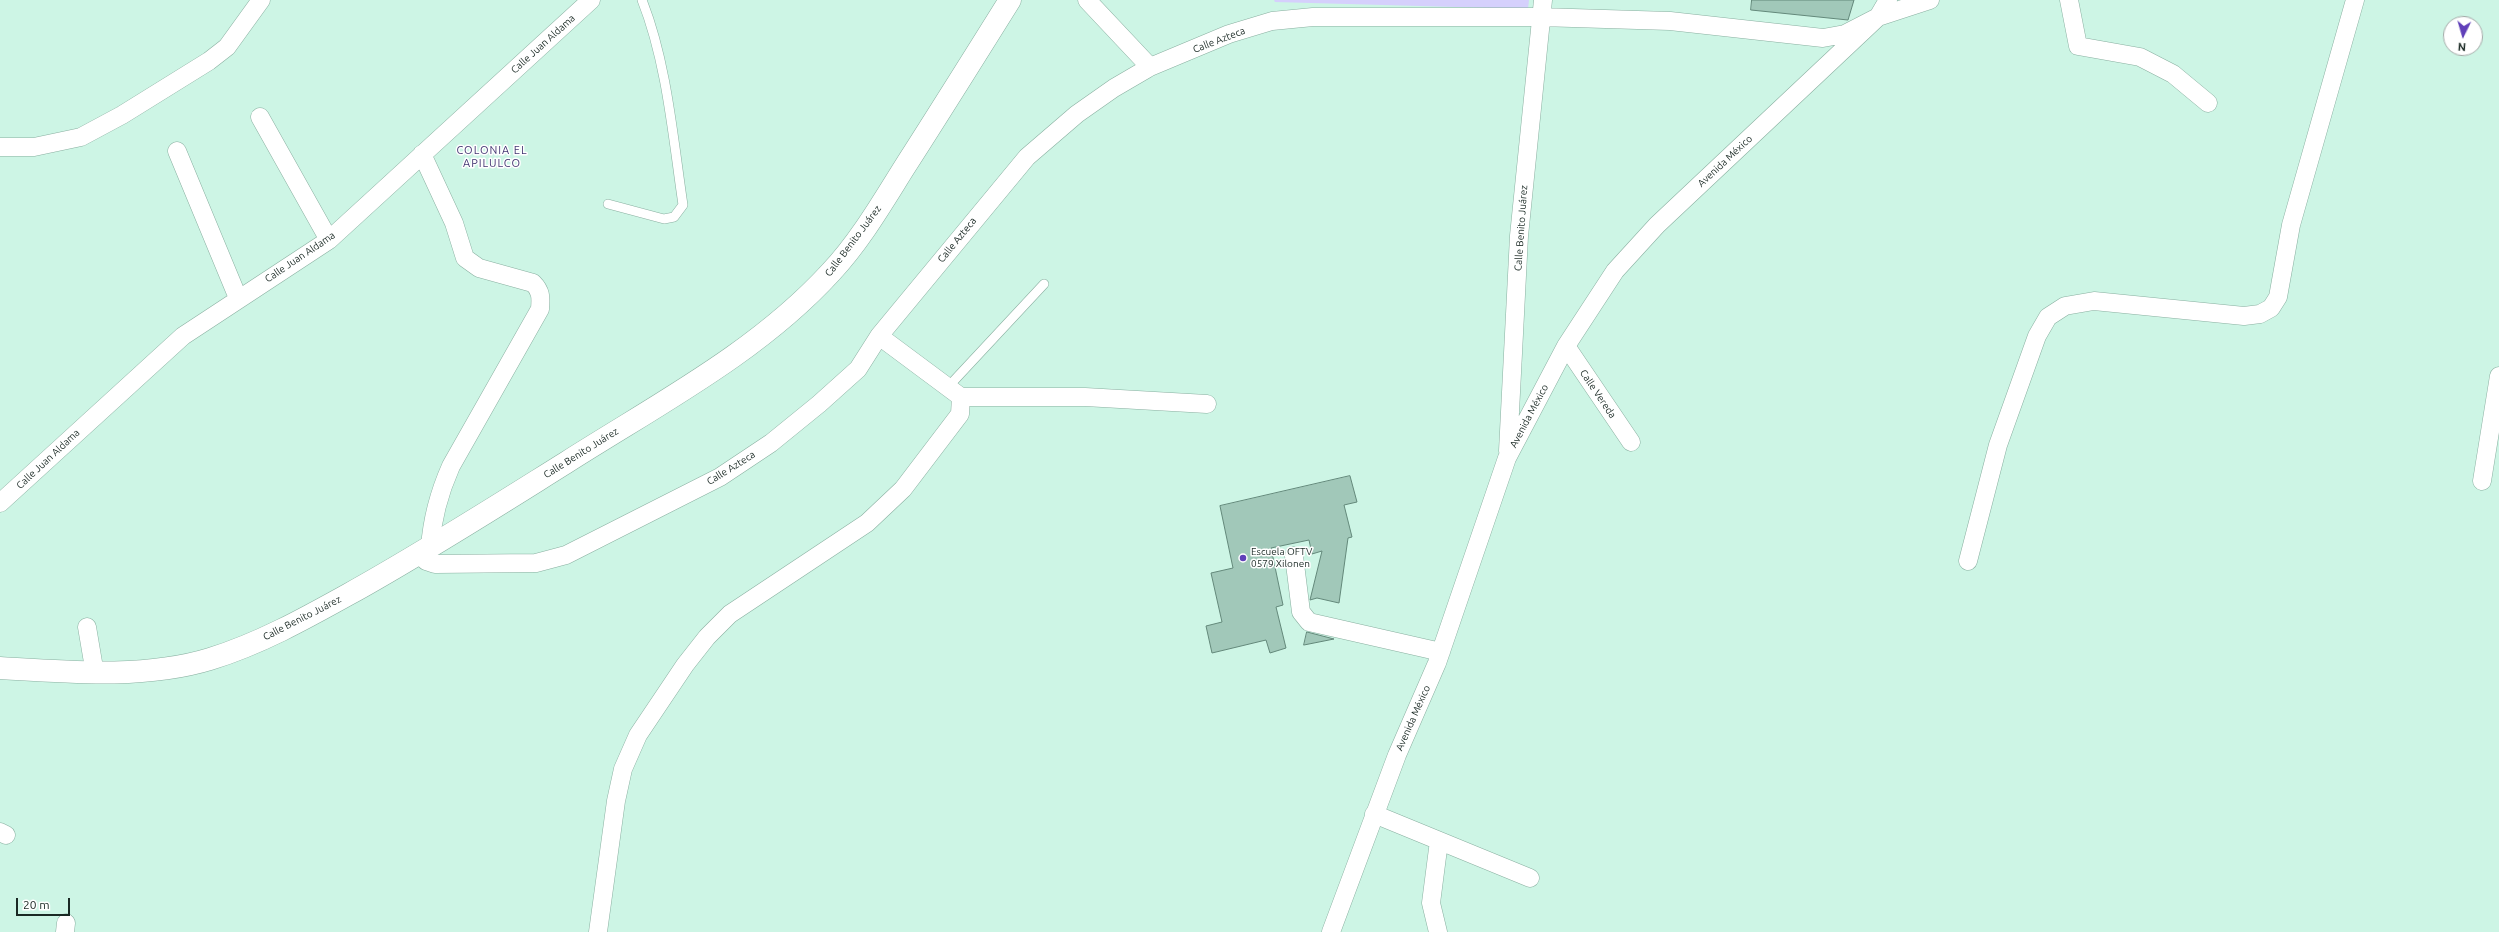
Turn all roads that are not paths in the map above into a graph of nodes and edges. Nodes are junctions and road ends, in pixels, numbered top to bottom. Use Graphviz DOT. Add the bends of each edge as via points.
graph roads {
  1 [pos="261,0"];
  2 [pos="591,0"];
  3 [pos="642,0"];
  4 [pos="1010,0"];
  5 [pos="1087,0"];
  6 [pos="1888,0"];
  7 [pos="1930,0"];
  8 [pos="2069,0"];
  9 [pos="2355,0"];
  10 [pos="1542,9"];
  11 [pos="1878,17"];
  12 [pos="1150,67"];
  13 [pos="2208,103"];
  14 [pos="260,117"];
  15 [pos="0,147"];
  16 [pos="177,151"];
  17 [pos="422,154"];
  18 [pos="608,204"];
  19 [pos="329,240"];
  20 [pos="1044,284"];
  21 [pos="238,298"];
  22 [pos="879,336"];
  23 [pos="1566,346"];
  24 [pos="2499,376"];
  25 [pos="955,392"];
  26 [pos="1207,404"];
  27 [pos="1631,442"];
  28 [pos="1507,458"];
  29 [pos="2482,481"];
  30 [pos="0,504"];
  31 [pos="425,551"];
  32 [pos="1294,556"];
  33 [pos="1968,561"];
  34 [pos="87,627"];
  35 [pos="1441,652"];
  36 [pos="0,668"];
  37 [pos="95,674"];
  38 [pos="1374,814"];
  39 [pos="1439,841"];
  40 [pos="1530,878"];
  41 [pos="598,932"];
  42 [pos="1331,932"];
  43 [pos="1438,932"];
  1 -- 15 [label="street" via="227,47 122,115 81,137 34,147"];
  2 -- 17 [label="street, Calle Juan Aldama"];
  3 -- 18 [label="lane" via="652,26 673,134 682,205 674,217 664,219"];
  4 -- 31 [label="main road, Calle Benito Juárez" via="867,226 834,270 799,306 703,376"];
  5 -- 12 [label="street"];
  6 -- 11 [label="street, Avenida México"];
  7 -- 11 [label="street, Calle Azteca"];
  8 -- 13 [label="street" via="2078,46 2140,57 2173,74"];
  9 -- 33 [label="street" via="2292,225 2278,297 2271,308 2260,314 2244,316 2094,301 2066,306 2048,317 2037,336 1998,445"];
  10 -- 11 [label="street, Calle Azteca" via="1823,38 1845,34"];
  10 -- 12 [label="street, Calle Azteca" via="1313,17 1272,21 1229,34"];
  10 -- 28 [label="street, Calle Benito Juárez" via="1519,236"];
  11 -- 23 [label="street, Avenida México" via="1657,226 1615,271"];
  12 -- 22 [label="street, Calle Azteca" via="1077,114 1027,157"];
  14 -- 19 [label="street"];
  16 -- 21 [label="street"];
  17 -- 19 [label="street, Calle Juan Aldama"];
  17 -- 31 [label="street" via="454,223 465,258 479,268 533,283 539,289 541,298 540,309 451,466 434,509"];
  19 -- 21 [label="street, Calle Juan Aldama"];
  20 -- 25 [label="lane"];
  21 -- 30 [label="street, Calle Juan Aldama" via="183,336"];
  22 -- 25 [label="street"];
  22 -- 31 [label="street, Calle Azteca" via="858,369 772,443 720,477 566,555 536,563 470,566 435,564 426,561"];
  23 -- 27 [label="street, Calle Vereda"];
  23 -- 28 [label="street, Avenida México"];
  24 -- 29 [label="street"];
  25 -- 26 [label="street"];
  25 -- 41 [label="street" via="960,414 903,489 867,524 730,614 707,636 638,735 623,769 616,801"];
  28 -- 35 [label="street, Avenida México"];
  31 -- 37 [label="main road, Calle Benito Juárez" via="292,626 250,644 207,660"];
  32 -- 35 [label="street" via="1301,612 1309,622"];
  34 -- 37 [label="street"];
  35 -- 38 [label="street, Avenida México"];
  36 -- 37 [label="main road, Calle Benito Juárez"];
  38 -- 39 [label="street"];
  38 -- 42 [label="street, Avenida México"];
  39 -- 40 [label="street"];
  39 -- 43 [label="street" via="1431,903"];
}
